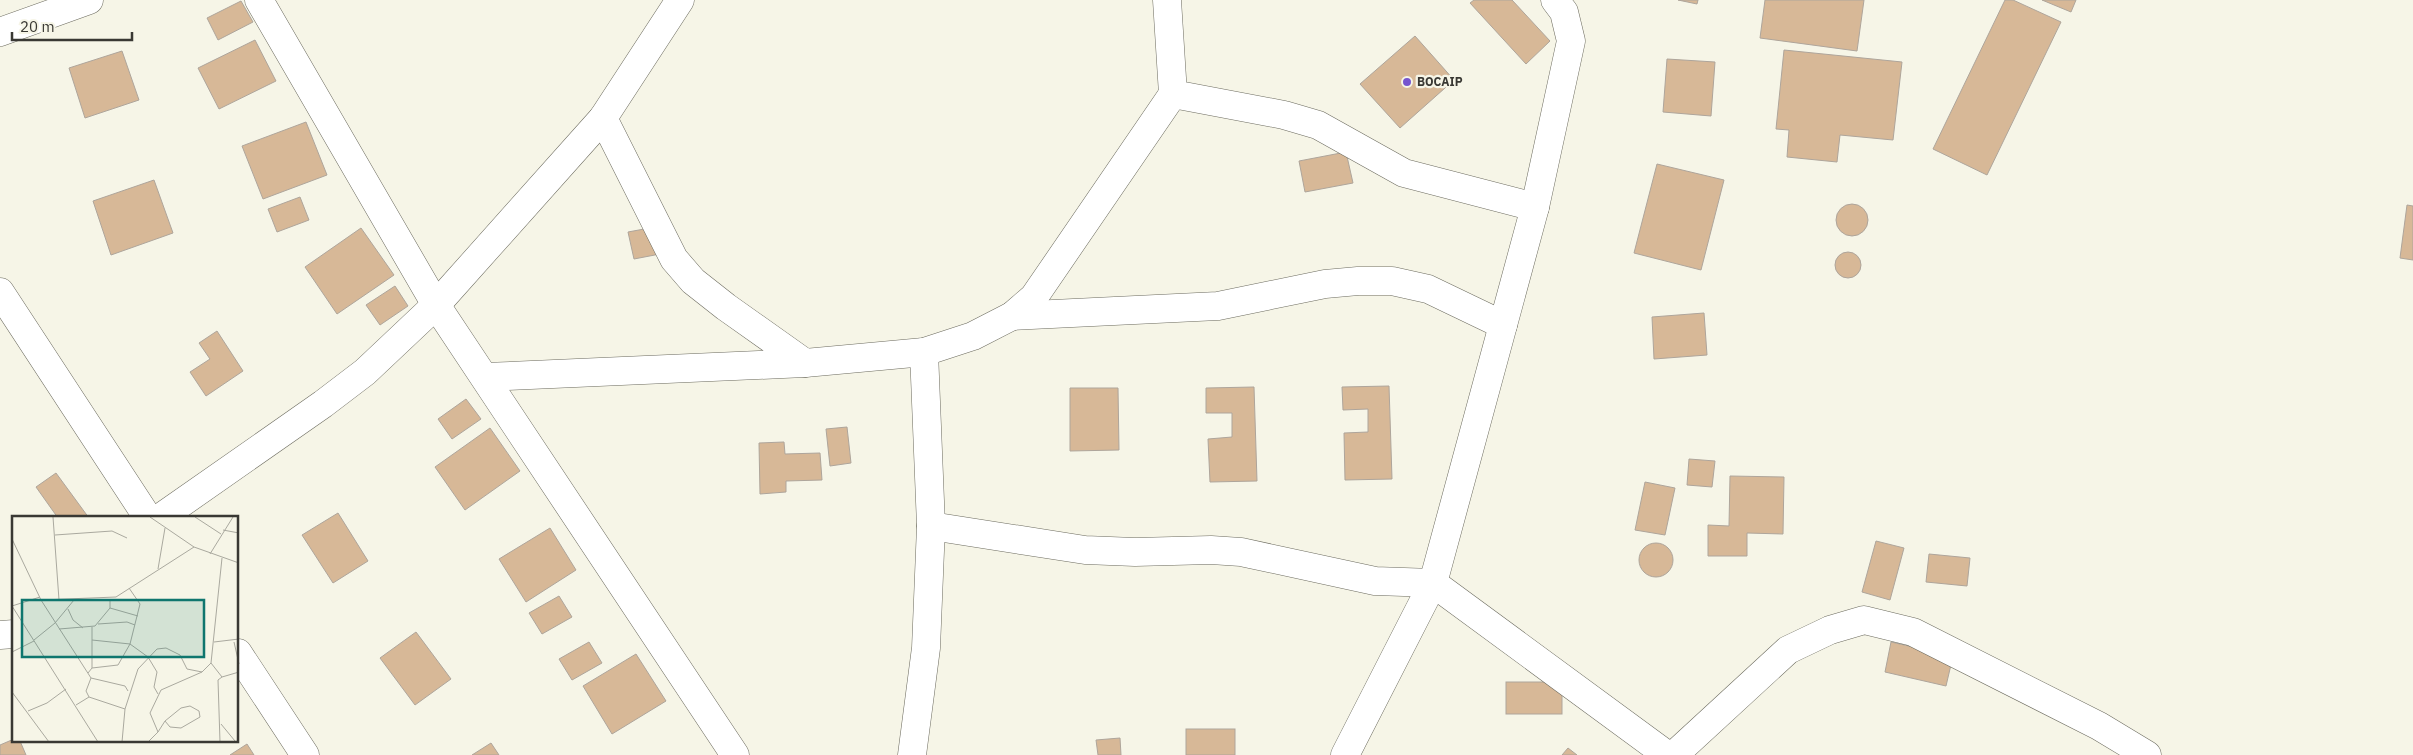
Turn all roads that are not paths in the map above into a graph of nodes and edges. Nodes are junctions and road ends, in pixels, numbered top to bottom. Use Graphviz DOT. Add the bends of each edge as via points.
graph roads {
  1 [pos="89,0"];
  2 [pos="259,0"];
  3 [pos="680,0"];
  4 [pos="1167,0"];
  5 [pos="1555,0"];
  6 [pos="0,32"];
  7 [pos="1174,94"];
  8 [pos="603,118"];
  9 [pos="1535,207"];
  10 [pos="0,292"];
  11 [pos="436,305"];
  12 [pos="1012,316"];
  13 [pos="1503,325"];
  14 [pos="924,352"];
  15 [pos="805,363"];
  16 [pos="485,377"];
  17 [pos="147,516"];
  18 [pos="163,516"];
  19 [pos="931,526"];
  20 [pos="1433,583"];
  21 [pos="239,655"];
  22 [pos="305,755"];
  23 [pos="735,755"];
  24 [pos="912,755"];
  25 [pos="1345,755"];
  26 [pos="1667,755"];
  27 [pos="1674,755"];
  28 [pos="2147,755"];
  1 -- 6 [label="street"];
  2 -- 11 [label="street"];
  3 -- 8 [label="street"];
  4 -- 7 [label="street"];
  5 -- 9 [label="street" via="1564,12 1571,41"];
  7 -- 9 [label="street" via="1318,124 1404,172"];
  7 -- 12 [label="street" via="1034,297"];
  8 -- 11 [label="street"];
  8 -- 15 [label="street" via="674,259 693,281"];
  9 -- 13 [label="street"];
  10 -- 17 [label="street"];
  11 -- 16 [label="street"];
  11 -- 18 [label="street" via="365,372"];
  12 -- 13 [label="street" via="1218,306 1325,284 1392,281 1428,289"];
  12 -- 14 [label="street" via="973,336"];
  13 -- 20 [label="street"];
  14 -- 15 [label="street"];
  14 -- 19 [label="street"];
  15 -- 16 [label="street"];
  16 -- 23 [label="street"];
  19 -- 20 [label="street" via="1085,550 1241,552 1374,581"];
  19 -- 24 [label="street" via="926,648"];
  20 -- 25 [label="street"];
  20 -- 26 [label="street"];
  21 -- 22 [label="street"];
  27 -- 28 [label="street" via="1788,650 1830,630 1864,620 1914,632 2099,726"];
}
